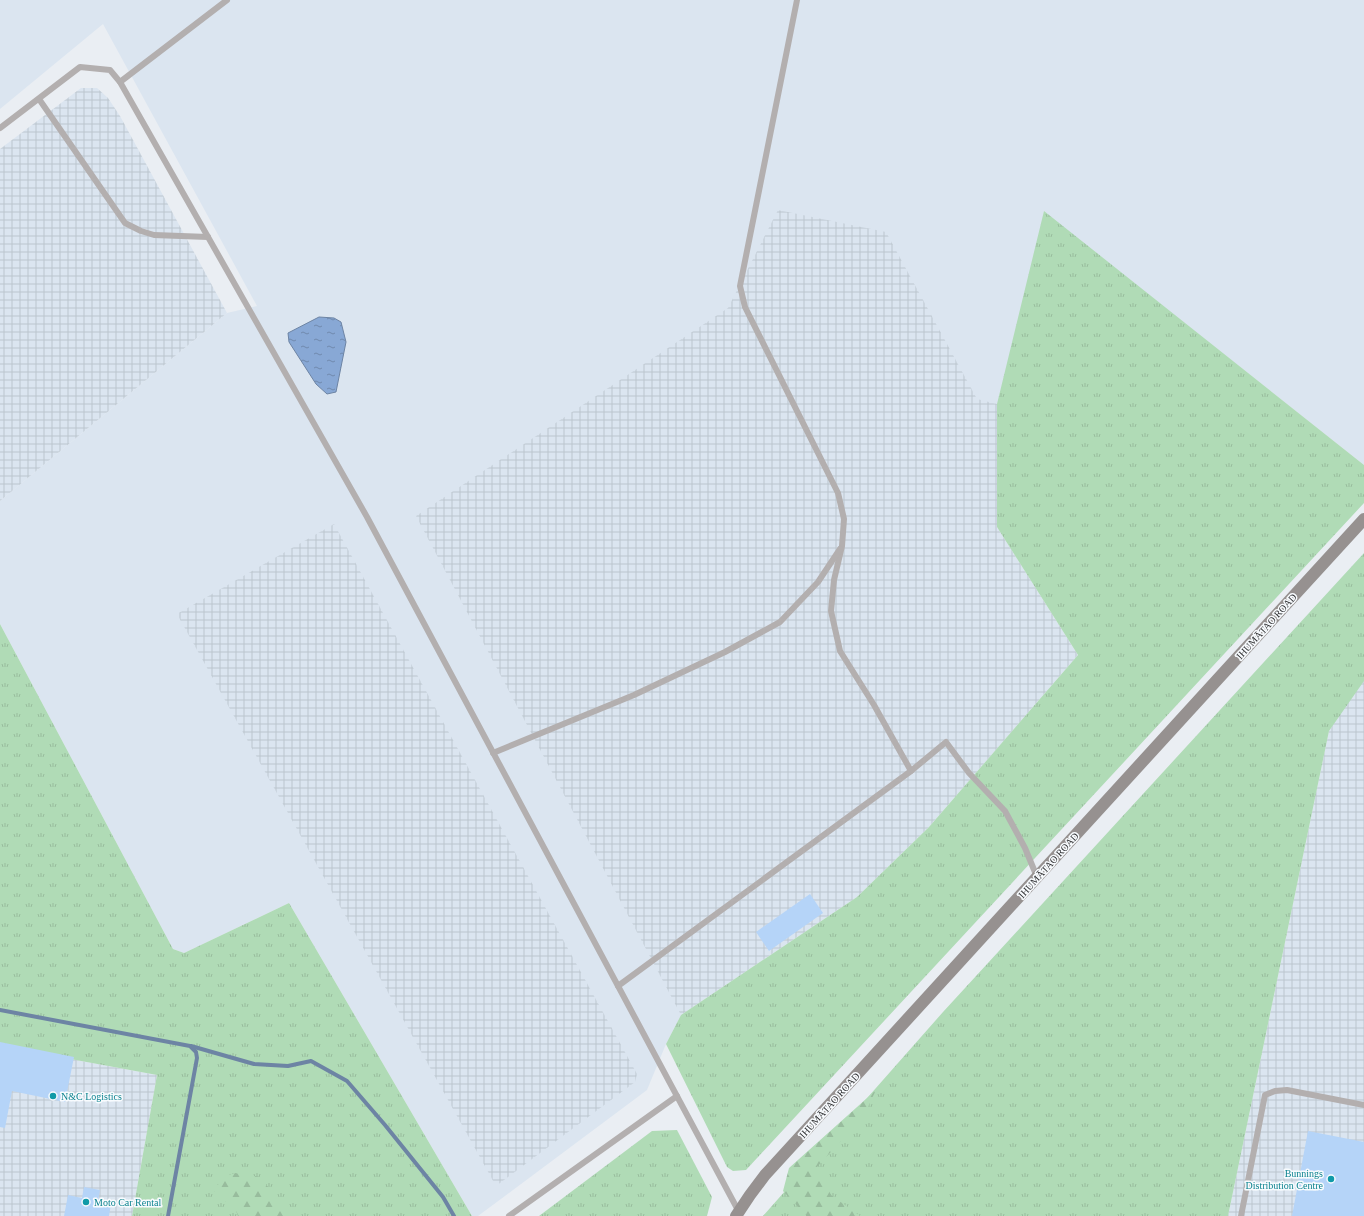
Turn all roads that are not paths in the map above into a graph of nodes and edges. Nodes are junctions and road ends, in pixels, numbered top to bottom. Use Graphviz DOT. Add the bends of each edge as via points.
graph roads {
  1 [pos="227,0"];
  2 [pos="797,0"];
  3 [pos="120,82"];
  4 [pos="39,99"];
  5 [pos="0,128"];
  6 [pos="208,237"];
  7 [pos="1364,519"];
  8 [pos="842,546"];
  9 [pos="493,753"];
  10 [pos="911,771"];
  11 [pos="1037,877"];
  12 [pos="618,986"];
  13 [pos="677,1096"];
  14 [pos="1364,1105"];
  15 [pos="738,1214"];
  16 [pos="509,1216"];
  17 [pos="1242,1216"];
  1 -- 3 [label="lane"];
  2 -- 8 [label="lane" via="740,286 745,307 838,494 844,519"];
  3 -- 4 [label="lane" via="110,70 80,68"];
  3 -- 6 [label="lane"];
  4 -- 5 [label="lane"];
  4 -- 6 [label="lane" via="125,223 154,236"];
  6 -- 9 [label="lane" via="367,517"];
  7 -- 11 [label="street, IHUMĀTAO ROAD"];
  8 -- 9 [label="lane" via="818,582 780,622 725,652 634,695"];
  8 -- 10 [label="lane" via="834,580 831,611 840,651"];
  9 -- 12 [label="lane"];
  10 -- 11 [label="lane" via="946,742 969,773 1005,811"];
  10 -- 12 [label="lane"];
  11 -- 15 [label="street, IHUMĀTAO ROAD" via="765,1175"];
  12 -- 13 [label="lane"];
  13 -- 15 [label="lane"];
  13 -- 16 [label="lane"];
  14 -- 17 [label="lane" via="1287,1090 1265,1095"];
}
